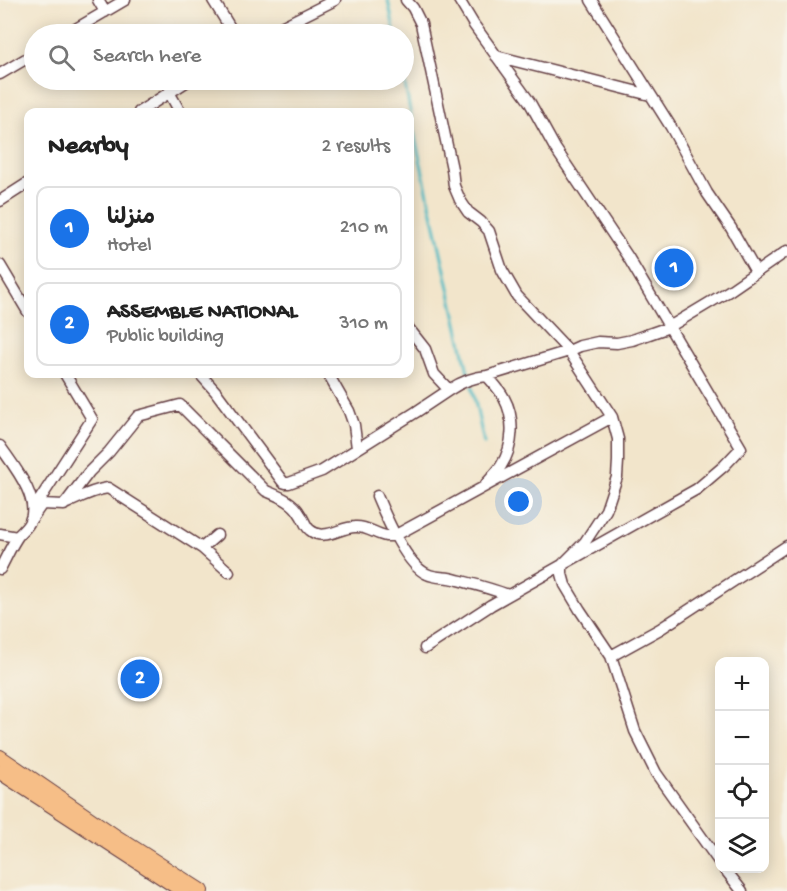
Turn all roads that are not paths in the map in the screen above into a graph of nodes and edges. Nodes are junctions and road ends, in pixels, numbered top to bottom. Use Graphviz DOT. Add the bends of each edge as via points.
graph roads {
  1 [pos="98,0"];
  2 [pos="125,0"];
  3 [pos="213,0"];
  4 [pos="336,0"];
  5 [pos="406,0"];
  6 [pos="459,0"];
  7 [pos="591,0"];
  8 [pos="105,12"];
  9 [pos="84,24"];
  10 [pos="228,24"];
  11 [pos="287,24"];
  12 [pos="496,56"];
  13 [pos="24,60"];
  14 [pos="0,74"];
  15 [pos="172,90"];
  16 [pos="169,92"];
  17 [pos="650,95"];
  18 [pos="145,108"];
  19 [pos="178,108"];
  20 [pos="24,186"];
  21 [pos="0,201"];
  22 [pos="787,251"];
  23 [pos="0,265"];
  24 [pos="756,272"];
  25 [pos="24,305"];
  26 [pos="669,327"];
  27 [pos="414,335"];
  28 [pos="569,351"];
  29 [pos="487,376"];
  30 [pos="67,378"];
  31 [pos="204,378"];
  32 [pos="330,378"];
  33 [pos="449,390"];
  34 [pos="612,417"];
  35 [pos="0,446"];
  36 [pos="357,448"];
  37 [pos="482,489"];
  38 [pos="377,496"];
  39 [pos="64,504"];
  40 [pos="31,517"];
  41 [pos="0,534"];
  42 [pos="217,535"];
  43 [pos="396,536"];
  44 [pos="17,537"];
  45 [pos="787,546"];
  46 [pos="202,548"];
  47 [pos="562,565"];
  48 [pos="0,569"];
  49 [pos="229,572"];
  50 [pos="508,595"];
  51 [pos="425,648"];
  52 [pos="611,657"];
  53 [pos="0,757"];
  54 [pos="0,772"];
  55 [pos="715,856"];
  56 [pos="728,873"];
  57 [pos="183,891"];
  58 [pos="201,891"];
  59 [pos="742,891"];
  1 -- 8 [label="street"];
  2 -- 8 [label="street"];
  3 -- 10 [label="street"];
  4 -- 11 [label="street"];
  5 -- 28 [label="street" via="421,24 460,200 489,231 502,270 517,296"];
  6 -- 12 [label="street"];
  7 -- 17 [label="street"];
  8 -- 9 [label="street"];
  12 -- 17 [label="street"];
  12 -- 26 [label="street" via="529,101"];
  13 -- 14 [label="street"];
  15 -- 16 [label="street"];
  16 -- 18 [label="street"];
  16 -- 19 [label="street"];
  17 -- 24 [label="street"];
  20 -- 21 [label="street"];
  22 -- 24 [label="street"];
  23 -- 25 [label="street"];
  24 -- 26 [label="street"];
  26 -- 28 [label="street" via="617,344 598,342"];
  26 -- 47 [label="street" via="741,447 697,489"];
  27 -- 33 [label="street" via="425,349 434,374"];
  28 -- 29 [label="street"];
  28 -- 34 [label="street"];
  29 -- 33 [label="street" via="466,380"];
  29 -- 37 [label="street" via="504,396 512,425 507,454"];
  30 -- 40 [label="street" via="92,419"];
  31 -- 36 [label="street" via="284,483 322,471"];
  32 -- 36 [label="street" via="349,411"];
  33 -- 36 [label="street"];
  34 -- 37 [label="street"];
  34 -- 47 [label="street" via="618,439 617,477 606,510 585,542"];
  35 -- 40 [label="street" via="31,497"];
  37 -- 43 [label="street"];
  38 -- 43 [label="street"];
  39 -- 40 [label="street" via="42,504"];
  39 -- 43 [label="street" via="138,416 180,405 266,491 282,497 299,511 311,531 333,534 353,527"];
  39 -- 46 [label="street" via="108,488"];
  40 -- 44 [label="street"];
  41 -- 44 [label="street"];
  42 -- 46 [label="street"];
  43 -- 50 [label="street" via="405,553 428,575 453,578"];
  44 -- 48 [label="street"];
  45 -- 52 [label="street"];
  46 -- 49 [label="street"];
  47 -- 50 [label="street"];
  47 -- 52 [label="street" via="565,585"];
  50 -- 51 [label="street"];
  52 -- 55 [label="street" via="648,758"];
  53 -- 58 [label="main road"];
  54 -- 57 [label="main road"];
  56 -- 59 [label="street"];
}
